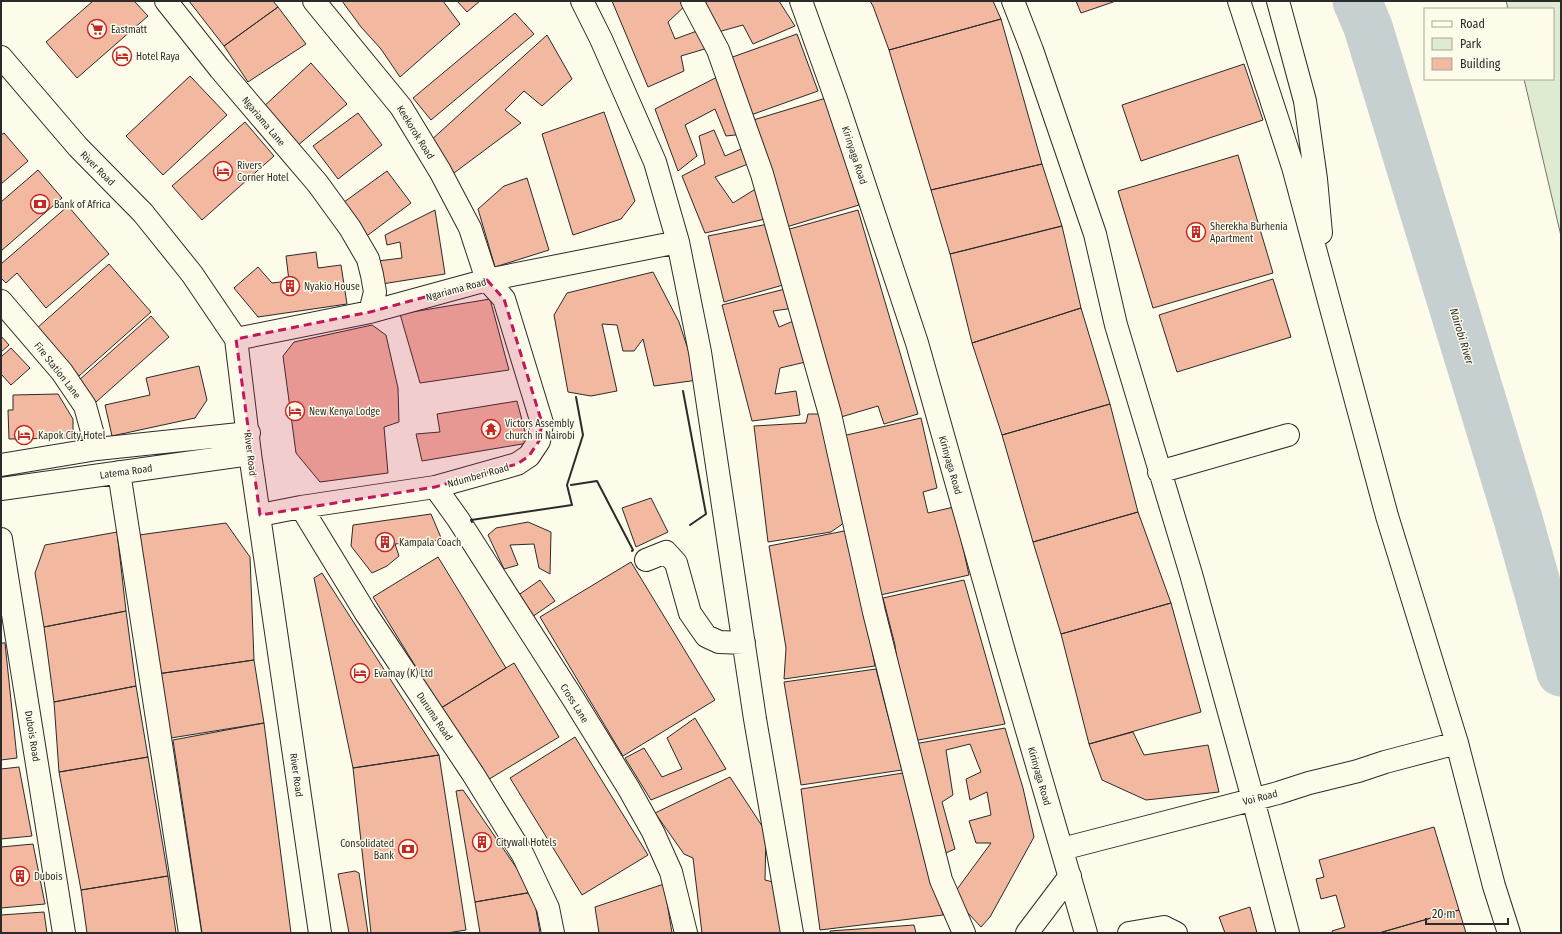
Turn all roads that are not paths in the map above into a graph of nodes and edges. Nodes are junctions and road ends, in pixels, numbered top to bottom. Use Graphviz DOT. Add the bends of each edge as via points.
graph roads {
  1 [pos="166,1"];
  2 [pos="314,1"];
  3 [pos="582,1"];
  4 [pos="692,1"];
  5 [pos="801,1"];
  6 [pos="1013,1"];
  7 [pos="1238,1"];
  8 [pos="1278,1"];
  9 [pos="1,57"];
  10 [pos="678,242"];
  11 [pos="487,280"];
  12 [pos="1327,297"];
  13 [pos="1,301"];
  14 [pos="370,312"];
  15 [pos="236,339"];
  16 [pos="1288,435"];
  17 [pos="249,444"];
  18 [pos="97,449"];
  19 [pos="5,465"];
  20 [pos="119,472"];
  21 [pos="1159,472"];
  22 [pos="435,487"];
  23 [pos="6,488"];
  24 [pos="301,507"];
  25 [pos="260,515"];
  26 [pos="1,538"];
  27 [pos="646,560"];
  28 [pos="744,643"];
  29 [pos="1457,743"];
  30 [pos="1253,799"];
  31 [pos="1062,849"];
  32 [pos="1070,876"];
  33 [pos="64,933"];
  34 [pos="190,933"];
  35 [pos="320,933"];
  36 [pos="553,933"];
  37 [pos="686,933"];
  38 [pos="792,933"];
  39 [pos="964,933"];
  40 [pos="1027,933"];
  41 [pos="1086,933"];
  42 [pos="1129,933"];
  43 [pos="1176,933"];
  44 [pos="1288,933"];
  45 [pos="1508,933"];
  1 -- 14 [label="street, Ngariama Lane" via="318,184 350,228 368,259 372,275 375,292"];
  2 -- 11 [label="street, Keekorok Road" via="401,108 440,171 470,228"];
  3 -- 10 [label="street" via="655,162"];
  4 -- 39 [label="street" via="718,50 764,181 830,414 874,612 941,880"];
  5 -- 31 [label="street, Kirinyaga Road" via="917,343"];
  6 -- 21 [label="street" via="1094,234 1116,325"];
  7 -- 12 [label="street" via="1293,167"];
  8 -- 12 [label="street" via="1305,101 1316,179"];
  9 -- 15 [label="street, River Road" via="78,147 143,213 192,274"];
  10 -- 11 [label="street, Ngariama Road"];
  10 -- 28 [label="street" via="700,352"];
  11 -- 14 [label="street, Ngariama Road"];
  11 -- 22 [label="street, Ndumberi Road" via="504,299 542,423 539,441 529,456 517,464"];
  12 -- 29 [label="street" via="1387,516"];
  13 -- 18 [label="street, Fire Station Lane" via="62,372 85,406"];
  14 -- 15 [label="street, Ngariama Road"];
  15 -- 17 [label="street, River Road"];
  16 -- 21 [label="street"];
  17 -- 18 [label="street"];
  17 -- 20 [label="street, Latema Road"];
  17 -- 25 [label="street, River Road"];
  18 -- 19 [label="street"];
  19 -- 23 [label="street"];
  20 -- 23 [label="street, Latema Road"];
  20 -- 34 [label="street"];
  21 -- 30 [label="street" via="1191,574"];
  22 -- 24 [label="street, Ndumberi Road"];
  22 -- 37 [label="street, Cross Lane" via="574,700 639,807 671,872"];
  24 -- 25 [label="street, Ndumberi Road"];
  24 -- 36 [label="street, Duruma Road" via="365,612 473,774 523,855 548,908"];
  25 -- 35 [label="street, River Road"];
  26 -- 33 [label="street, Dubois Road"];
  27 -- 28 [label="street" via="666,552 676,563 690,613 706,636 719,642"];
  28 -- 38 [label="street"];
  29 -- 30 [label="street, Voi Road"];
  29 -- 45 [label="street"];
  30 -- 31 [label="street, Voi Road"];
  30 -- 44 [label="street"];
  31 -- 32 [label="street, Kirinyaga Road"];
  32 -- 40 [label="street"];
  32 -- 41 [label="street, Kirinyaga Road"];
  42 -- 43 [label="street" via="1164,927"];
}
